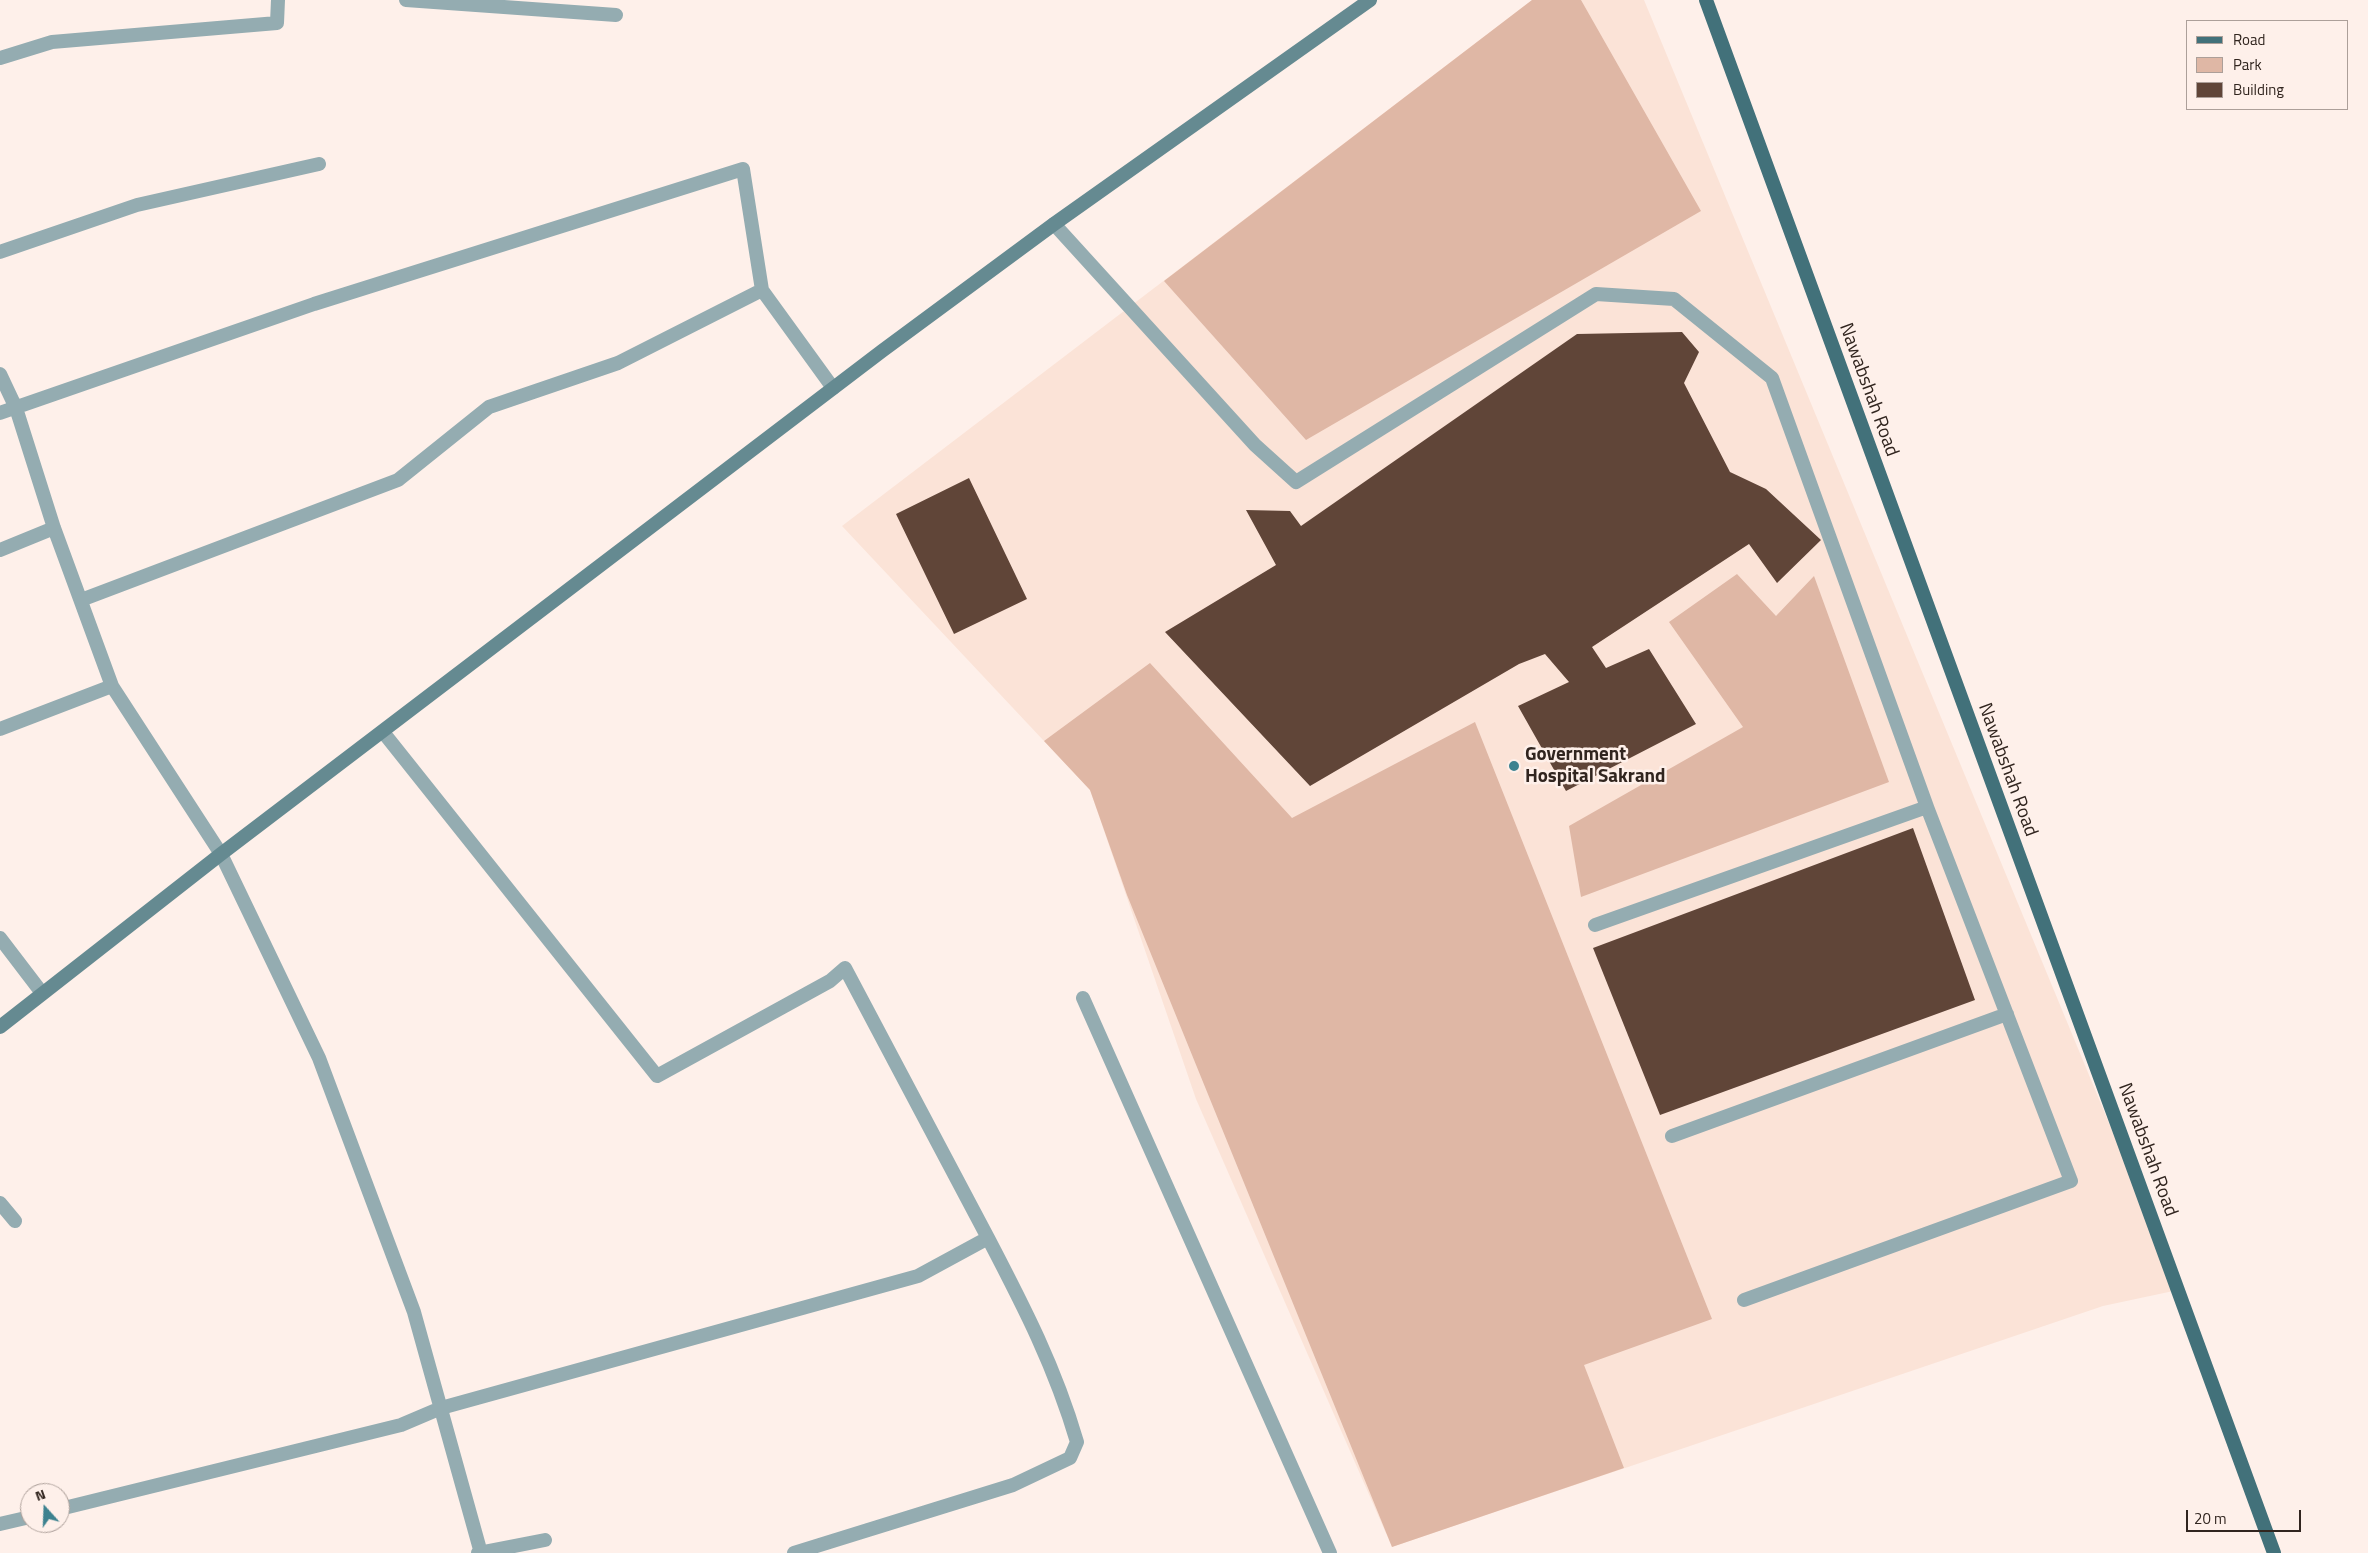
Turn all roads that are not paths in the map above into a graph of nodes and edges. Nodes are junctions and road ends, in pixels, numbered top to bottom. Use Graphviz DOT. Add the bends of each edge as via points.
graph roads {
  1 [pos="278,0"];
  2 [pos="406,0"];
  3 [pos="1370,0"];
  4 [pos="1706,0"];
  5 [pos="616,15"];
  6 [pos="0,58"];
  7 [pos="319,164"];
  8 [pos="1054,224"];
  9 [pos="0,252"];
  10 [pos="762,290"];
  11 [pos="0,374"];
  12 [pos="834,388"];
  13 [pos="16,408"];
  14 [pos="0,413"];
  15 [pos="54,528"];
  16 [pos="0,550"];
  17 [pos="82,600"];
  18 [pos="112,686"];
  19 [pos="0,729"];
  20 [pos="383,732"];
  21 [pos="1928,807"];
  22 [pos="221,854"];
  23 [pos="1595,925"];
  24 [pos="0,938"];
  25 [pos="42,993"];
  26 [pos="1083,998"];
  27 [pos="2007,1014"];
  28 [pos="0,1027"];
  29 [pos="1672,1136"];
  30 [pos="0,1203"];
  31 [pos="15,1221"];
  32 [pos="988,1238"];
  33 [pos="1744,1300"];
  34 [pos="441,1408"];
  35 [pos="70,1507"];
  36 [pos="20,1519"];
  37 [pos="0,1524"];
  38 [pos="545,1540"];
  39 [pos="480,1553"];
  40 [pos="794,1553"];
  41 [pos="1330,1553"];
  42 [pos="2274,1553"];
  1 -- 6 [label="street" via="277,23 52,42"];
  2 -- 5 [label="street"];
  3 -- 8 [label="main road"];
  4 -- 42 [label="main road, Nawabshah Road"];
  7 -- 9 [label="street" via="137,205"];
  8 -- 12 [label="main road"];
  8 -- 21 [label="street" via="1255,445 1296,482 1596,294 1674,299 1772,378"];
  10 -- 12 [label="street"];
  10 -- 13 [label="street" via="743,169 314,304"];
  10 -- 17 [label="street" via="618,363 489,407 398,480"];
  11 -- 13 [label="street"];
  12 -- 20 [label="main road"];
  13 -- 14 [label="street"];
  13 -- 15 [label="street"];
  15 -- 16 [label="street"];
  15 -- 17 [label="street"];
  17 -- 18 [label="street"];
  18 -- 19 [label="street"];
  18 -- 22 [label="street"];
  20 -- 22 [label="main road"];
  20 -- 32 [label="street" via="657,1076 830,981 845,968"];
  21 -- 23 [label="street"];
  21 -- 27 [label="street"];
  22 -- 25 [label="main road"];
  22 -- 34 [label="street" via="319,1058 414,1312"];
  24 -- 25 [label="street"];
  25 -- 28 [label="main road"];
  26 -- 41 [label="street"];
  27 -- 29 [label="street"];
  27 -- 33 [label="street" via="2070,1181"];
  30 -- 31 [label="street"];
  32 -- 34 [label="street" via="918,1276"];
  32 -- 40 [label="street" via="1037,1332 1064,1398 1077,1442 1070,1458 1013,1485"];
  34 -- 35 [label="street" via="401,1425"];
  34 -- 39 [label="street"];
  36 -- 37 [label="street"];
  38 -- 39 [label="street"];
}
